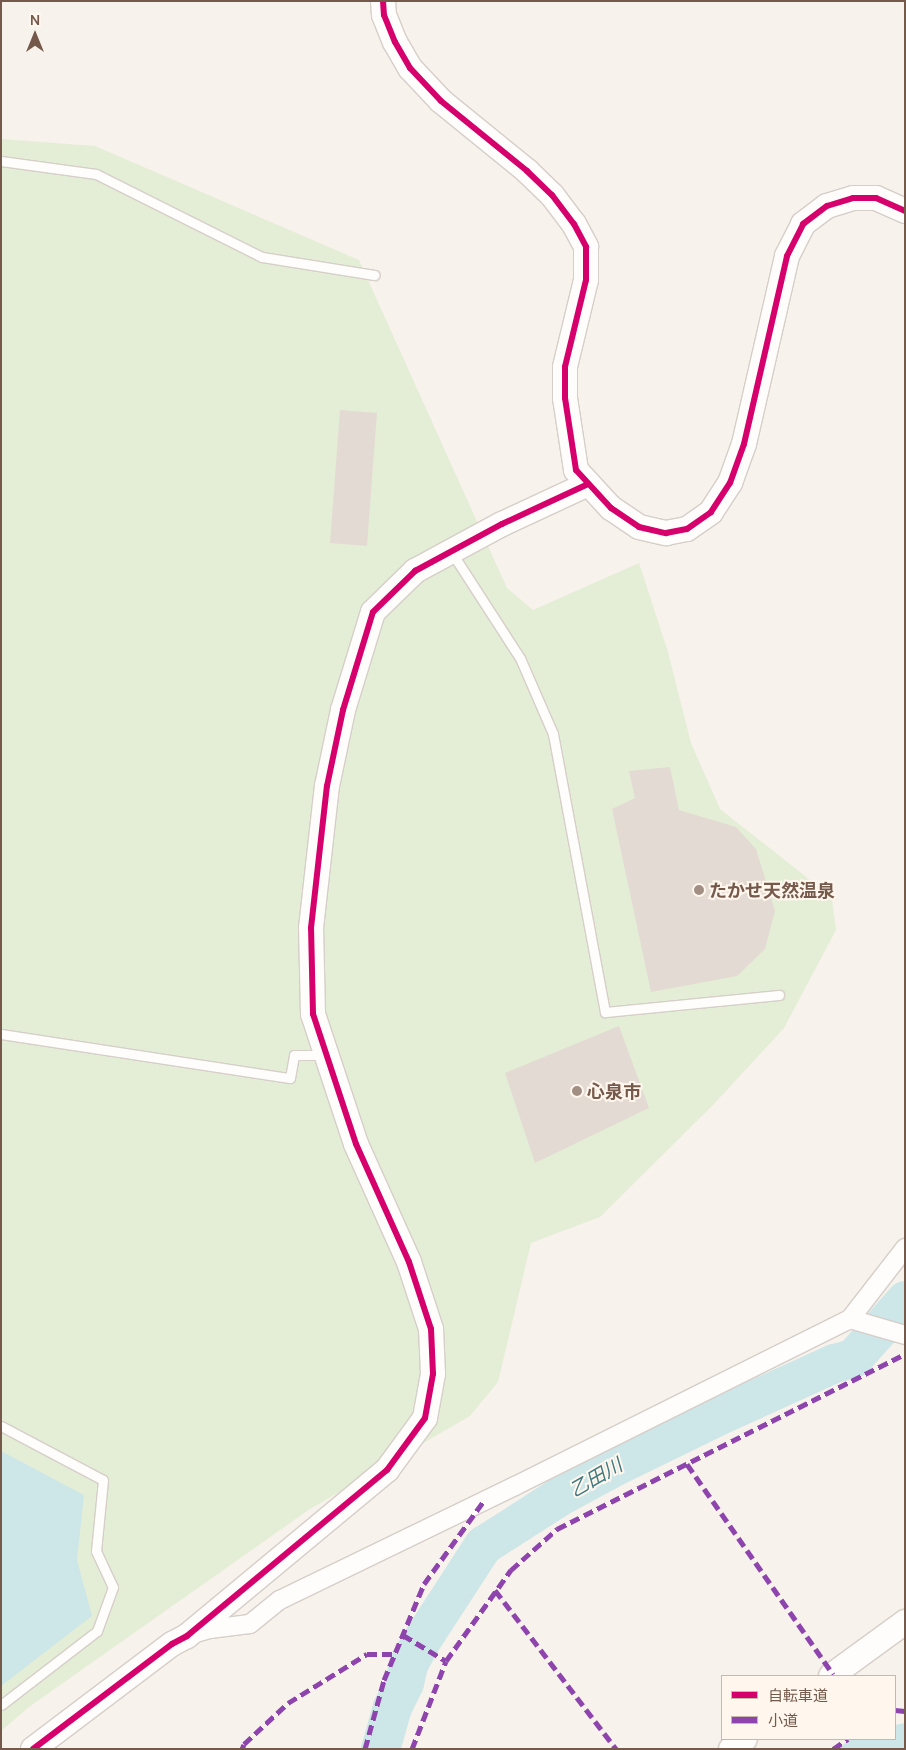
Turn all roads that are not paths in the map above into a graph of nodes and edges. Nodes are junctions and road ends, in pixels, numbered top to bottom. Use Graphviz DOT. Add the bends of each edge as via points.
graph roads {
  1 [pos="382,1"];
  2 [pos="1,162"];
  3 [pos="905,211"];
  4 [pos="375,275"];
  5 [pos="588,484"];
  6 [pos="452,552"];
  7 [pos="779,995"];
  8 [pos="1,1034"];
  9 [pos="326,1055"];
  10 [pos="905,1248"];
  11 [pos="850,1319"];
  12 [pos="898,1332"];
  13 [pos="1,1426"];
  14 [pos="905,1622"];
  15 [pos="187,1636"];
  16 [pos="832,1675"];
  17 [pos="1,1705"];
  18 [pos="744,1740"];
  19 [pos="33,1749"];
  20 [pos="731,1749"];
  1 -- 5 [label="street" via="395,42 410,68 441,101 552,195 574,224 586,247 586,280 565,367 565,398 576,470"];
  2 -- 4 [label="lane" via="96,174 262,257"];
  3 -- 5 [label="street" via="876,198 853,198 827,206 803,224 787,256 744,444 730,483 711,512 687,529 666,533 639,527 611,508"];
  5 -- 6 [label="street" via="502,524"];
  6 -- 7 [label="lane" via="520,658 553,734 606,1012"];
  6 -- 9 [label="street" via="416,571 373,612 343,710 327,786 311,928 313,1014"];
  8 -- 9 [label="lane" via="290,1078 294,1055"];
  9 -- 15 [label="street" via="356,1144 409,1262 431,1329 434,1374 425,1418 387,1470"];
  10 -- 11 [label="street"];
  11 -- 12 [label="street"];
  11 -- 15 [label="street" via="280,1600 250,1624 210,1629"];
  13 -- 17 [label="lane" via="103,1480 96,1551 113,1587 97,1631"];
  14 -- 16 [label="street"];
  15 -- 19 [label="street"];
  18 -- 20 [label="street"];
}
